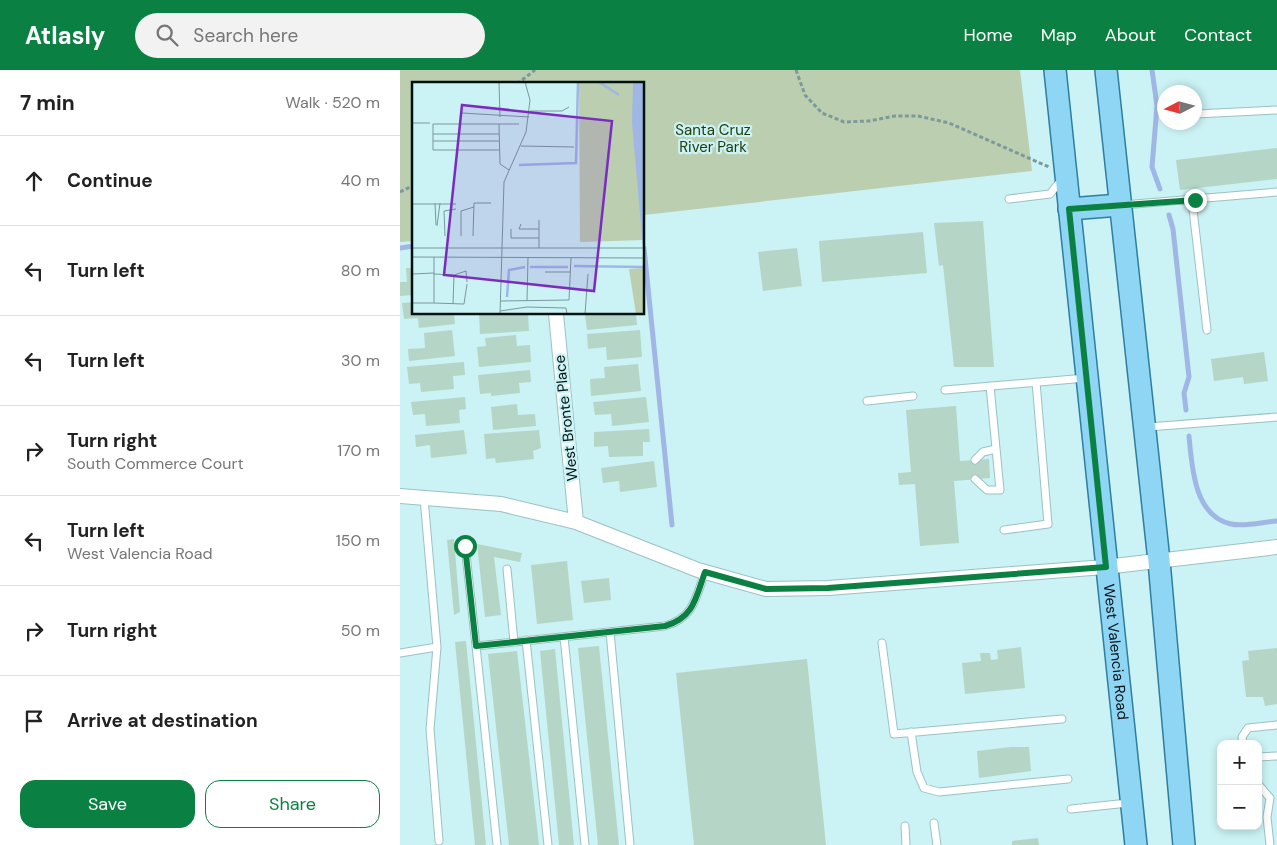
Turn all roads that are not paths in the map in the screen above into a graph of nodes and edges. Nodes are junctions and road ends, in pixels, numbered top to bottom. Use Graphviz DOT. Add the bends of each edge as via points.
graph roads {
  1 [pos="1055,70"];
  2 [pos="1106,70"];
  3 [pos="1277,110"];
  4 [pos="1202,114"];
  5 [pos="1065,175"];
  6 [pos="1277,192"];
  7 [pos="1009,199"];
  8 [pos="1192,201"];
  9 [pos="1120,205"];
  10 [pos="1069,209"];
  11 [pos="556,315"];
  12 [pos="1207,330"];
  13 [pos="1086,378"];
  14 [pos="1036,382"];
  15 [pos="990,386"];
  16 [pos="945,390"];
  17 [pos="913,396"];
  18 [pos="867,401"];
  19 [pos="1277,417"];
  20 [pos="1144,427"];
  21 [pos="996,449"];
  22 [pos="975,460"];
  23 [pos="975,479"];
  24 [pos="400,496"];
  25 [pos="424,498"];
  26 [pos="576,522"];
  27 [pos="1004,530"];
  28 [pos="465,546"];
  29 [pos="1277,547"];
  30 [pos="1159,561"];
  31 [pos="1106,567"];
  32 [pos="507,569"];
  33 [pos="705,572"];
  34 [pos="610,632"];
  35 [pos="564,637"];
  36 [pos="526,640"];
  37 [pos="514,642"];
  38 [pos="882,643"];
  39 [pos="476,646"];
  40 [pos="437,647"];
  41 [pos="400,652"];
  42 [pos="1062,719"];
  43 [pos="1277,725"];
  44 [pos="911,732"];
  45 [pos="1242,740"];
  46 [pos="1277,756"];
  47 [pos="1262,757"];
  48 [pos="1068,779"];
  49 [pos="1259,785"];
  50 [pos="1273,798"];
  51 [pos="1131,802"];
  52 [pos="1071,809"];
  53 [pos="934,823"];
  54 [pos="904,826"];
  55 [pos="439,840"];
  56 [pos="497,845"];
  57 [pos="548,845"];
  58 [pos="585,845"];
  59 [pos="630,845"];
  60 [pos="906,845"];
  61 [pos="936,845"];
  62 [pos="1136,845"];
  63 [pos="1184,845"];
  64 [pos="1270,845"];
  1 -- 5 [label="main road, West Valencia Road"];
  2 -- 9 [label="main road"];
  3 -- 4 [label="lane"];
  5 -- 7 [label="lane" via="1050,194"];
  5 -- 10 [label="main road, West Valencia Road"];
  6 -- 8 [label="lane"];
  8 -- 9 [label="lane"];
  8 -- 12 [label="lane"];
  9 -- 10 [label="main road"];
  9 -- 20 [label="main road"];
  10 -- 13 [label="main road, West Valencia Road"];
  11 -- 26 [label="street, West Bronte Place"];
  13 -- 14 [label="lane"];
  13 -- 31 [label="main road, West Valencia Road"];
  14 -- 15 [label="lane"];
  14 -- 27 [label="lane" via="1048,524"];
  15 -- 16 [label="lane"];
  15 -- 21 [label="lane"];
  17 -- 18 [label="lane"];
  19 -- 20 [label="lane"];
  20 -- 30 [label="main road"];
  21 -- 22 [label="lane" via="983,452"];
  21 -- 23 [label="lane" via="1000,490 987,490"];
  24 -- 25 [label="street"];
  25 -- 26 [label="street" via="501,504"];
  25 -- 40 [label="lane"];
  26 -- 33 [label="street"];
  28 -- 39 [label="lane"];
  29 -- 30 [label="street"];
  30 -- 31 [label="street"];
  30 -- 63 [label="main road"];
  31 -- 33 [label="street" via="766,589"];
  31 -- 51 [label="main road, West Valencia Road"];
  32 -- 37 [label="lane"];
  33 -- 34 [label="lane" via="693,607 677,623"];
  34 -- 35 [label="lane"];
  34 -- 59 [label="lane"];
  35 -- 36 [label="lane"];
  35 -- 58 [label="lane"];
  36 -- 37 [label="lane"];
  36 -- 57 [label="lane"];
  37 -- 39 [label="lane"];
  38 -- 44 [label="lane" via="894,734"];
  39 -- 56 [label="lane"];
  40 -- 41 [label="lane"];
  40 -- 55 [label="lane" via="430,729"];
  42 -- 44 [label="lane"];
  43 -- 45 [label="lane" via="1248,728"];
  44 -- 48 [label="lane" via="917,772 924,788 939,792"];
  46 -- 47 [label="lane"];
  49 -- 50 [label="lane"];
  50 -- 64 [label="lane" via="1267,818"];
  51 -- 52 [label="lane"];
  51 -- 62 [label="main road, West Valencia Road"];
  53 -- 61 [label="lane"];
  54 -- 60 [label="lane"];
}
